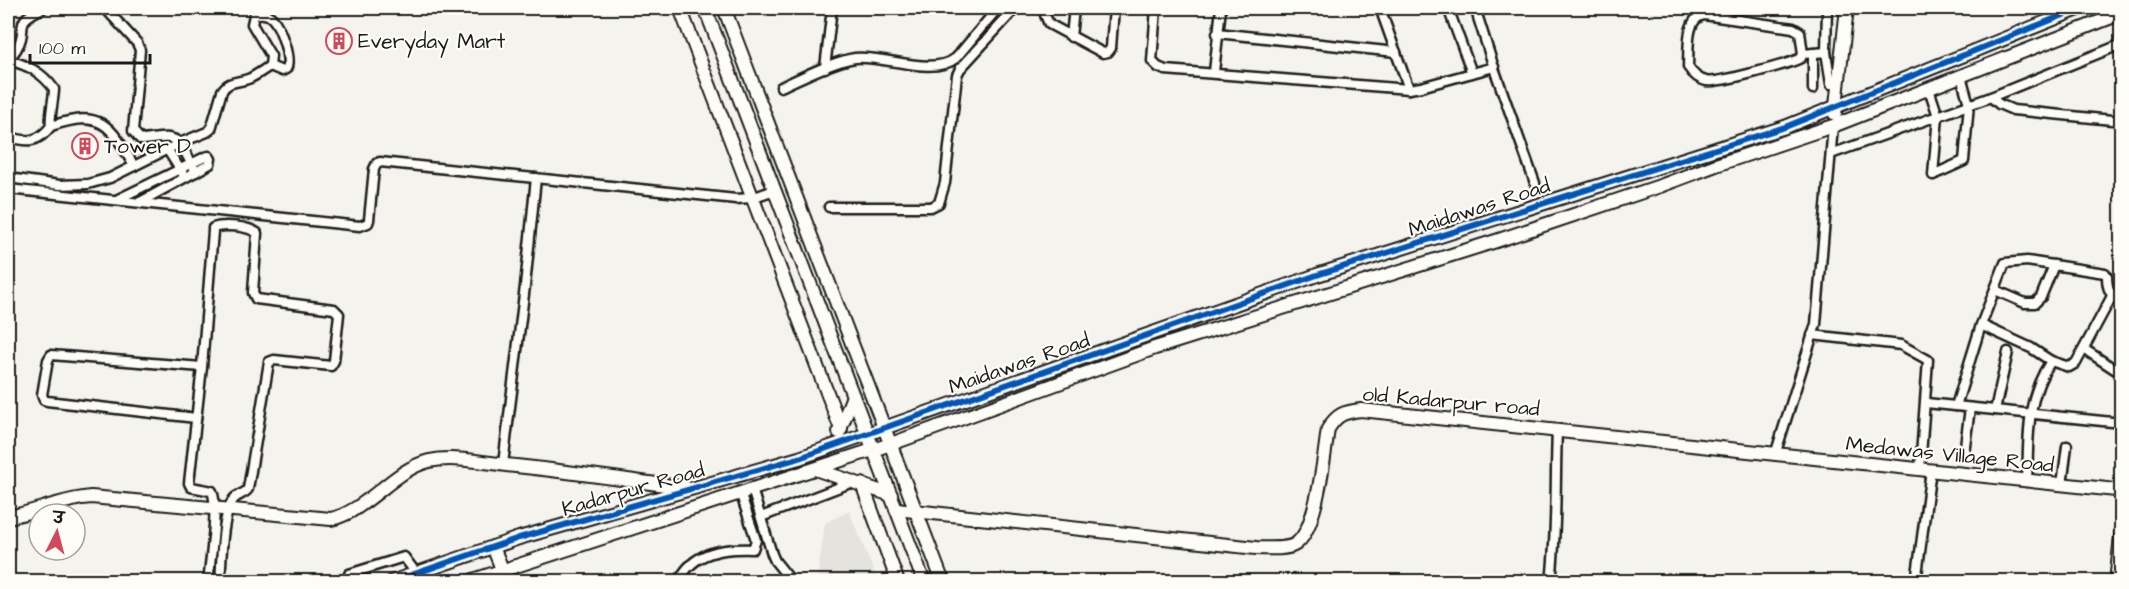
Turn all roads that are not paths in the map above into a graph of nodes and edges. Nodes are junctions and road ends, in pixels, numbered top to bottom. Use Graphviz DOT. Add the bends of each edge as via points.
graph roads {
  1 [pos="43,8"];
  2 [pos="105,8"];
  3 [pos="680,8"];
  4 [pos="705,8"];
  5 [pos="724,8"];
  6 [pos="832,8"];
  7 [pos="998,8"];
  8 [pos="1016,8"];
  9 [pos="1048,8"];
  10 [pos="1074,8"];
  11 [pos="1114,8"];
  12 [pos="1156,8"];
  13 [pos="1221,8"];
  14 [pos="1380,8"];
  15 [pos="1448,8"];
  16 [pos="1475,8"];
  17 [pos="1827,8"];
  18 [pos="1847,8"];
  19 [pos="2081,8"];
  20 [pos="2121,13"];
  21 [pos="1217,33"];
  22 [pos="1071,37"];
  23 [pos="2121,44"];
  24 [pos="1396,52"];
  25 [pos="1826,52"];
  26 [pos="1813,53"];
  27 [pos="1803,54"];
  28 [pos="8,60"];
  29 [pos="270,66"];
  30 [pos="1494,67"];
  31 [pos="825,68"];
  32 [pos="1214,72"];
  33 [pos="1472,73"];
  34 [pos="1961,76"];
  35 [pos="1831,84"];
  36 [pos="781,87"];
  37 [pos="1409,89"];
  38 [pos="1813,89"];
  39 [pos="1929,89"];
  40 [pos="1991,97"];
  41 [pos="1970,105"];
  42 [pos="1836,108"];
  43 [pos="1938,116"];
  44 [pos="2121,121"];
  45 [pos="51,126"];
  46 [pos="1833,126"];
  47 [pos="8,136"];
  48 [pos="180,143"];
  49 [pos="167,149"];
  50 [pos="1832,154"];
  51 [pos="134,166"];
  52 [pos="183,174"];
  53 [pos="8,178"];
  54 [pos="536,178"];
  55 [pos="1536,183"];
  56 [pos="8,189"];
  57 [pos="774,190"];
  58 [pos="752,198"];
  59 [pos="117,199"];
  60 [pos="140,202"];
  61 [pos="829,207"];
  62 [pos="2054,265"];
  63 [pos="1995,290"];
  64 [pos="2112,296"];
  65 [pos="2121,302"];
  66 [pos="1981,325"];
  67 [pos="1812,335"];
  68 [pos="2084,349"];
  69 [pos="2008,352"];
  70 [pos="2051,361"];
  71 [pos="202,367"];
  72 [pos="2121,374"];
  73 [pos="853,396"];
  74 [pos="1926,403"];
  75 [pos="1956,406"];
  76 [pos="1970,408"];
  77 [pos="1995,410"];
  78 [pos="2030,414"];
  79 [pos="196,418"];
  80 [pos="2121,423"];
  81 [pos="884,428"];
  82 [pos="841,429"];
  83 [pos="1557,430"];
  84 [pos="868,434"];
  85 [pos="891,444"];
  86 [pos="2067,446"];
  87 [pos="825,449"];
  88 [pos="874,450"];
  89 [pos="1964,453"];
  90 [pos="1775,455"];
  91 [pos="503,464"];
  92 [pos="815,469"];
  93 [pos="1925,469"];
  94 [pos="2027,482"];
  95 [pos="858,483"];
  96 [pos="2062,485"];
  97 [pos="694,488"];
  98 [pos="746,490"];
  99 [pos="2121,491"];
  100 [pos="891,495"];
  101 [pos="215,509"];
  102 [pos="896,509"];
  103 [pos="228,510"];
  104 [pos="916,511"];
  105 [pos="760,515"];
  106 [pos="8,516"];
  107 [pos="2121,526"];
  108 [pos="493,547"];
  109 [pos="210,561"];
  110 [pos="222,562"];
  111 [pos="502,569"];
  112 [pos="416,573"];
  113 [pos="208,582"];
  114 [pos="220,582"];
  115 [pos="346,582"];
  116 [pos="391,582"];
  117 [pos="467,582"];
  118 [pos="679,582"];
  119 [pos="792,582"];
  120 [pos="898,582"];
  121 [pos="924,582"];
  122 [pos="943,582"];
  123 [pos="1551,582"];
  124 [pos="1916,582"];
  125 [pos="2116,582"];
  1 -- 28 [label="street" via="25,18 21,40"];
  2 -- 48 [label="street" via="140,50 133,131 141,140 166,137"];
  3 -- 58 [label="street"];
  4 -- 57 [label="street"];
  5 -- 81 [label="street"];
  6 -- 31 [label="street"];
  7 -- 31 [label="street" via="948,64 935,66 865,57"];
  8 -- 61 [label="street" via="957,75 945,183 939,203 931,207"];
  9 -- 22 [label="street" via="1048,24"];
  10 -- 22 [label="street"];
  11 -- 22 [label="street" via="1108,52"];
  12 -- 32 [label="street" via="1152,61 1165,70"];
  13 -- 21 [label="street"];
  14 -- 24 [label="street"];
  15 -- 33 [label="street"];
  16 -- 30 [label="street"];
  17 -- 25 [label="street"];
  18 -- 42 [label="street"];
  19 -- 42 [label="street, Maidawas Road"];
  20 -- 34 [label="street, Maidawas Road"];
  21 -- 24 [label="street"];
  21 -- 32 [label="street"];
  23 -- 40 [label="street"];
  24 -- 37 [label="street"];
  25 -- 26 [label="street"];
  25 -- 35 [label="street"];
  26 -- 27 [label="street"];
  26 -- 38 [label="street"];
  27 -- 27 [label="street" via="1788,63 1713,82 1697,77 1688,67 1691,24 1704,15 1793,28 1800,32"];
  28 -- 45 [label="street" via="46,78 54,89"];
  29 -- 29 [label="street" via="271,56 252,24 257,14 273,19 288,55 286,69"];
  29 -- 48 [label="street" via="251,78 225,86 211,129"];
  30 -- 33 [label="street"];
  30 -- 55 [label="street"];
  31 -- 36 [label="street"];
  32 -- 37 [label="street"];
  33 -- 37 [label="street"];
  34 -- 39 [label="street, Maidawas Road"];
  34 -- 41 [label="street"];
  39 -- 43 [label="street"];
  39 -- 46 [label="street, Maidawas Road"];
  40 -- 41 [label="street"];
  40 -- 44 [label="street" via="2013,110"];
  41 -- 43 [label="street"];
  41 -- 43 [label="street" via="1964,161 1933,175"];
  42 -- 46 [label="street"];
  42 -- 81 [label="street, Maidawas Road" via="1317,275"];
  43 -- 50 [label="street"];
  45 -- 47 [label="street" via="44,136 31,141"];
  45 -- 51 [label="street" via="80,118 100,122 110,129"];
  46 -- 50 [label="street"];
  46 -- 85 [label="street, Maidawas Road" via="1496,241 1155,348"];
  48 -- 49 [label="street"];
  48 -- 52 [label="street" via="194,168"];
  49 -- 51 [label="street"];
  49 -- 52 [label="street"];
  50 -- 67 [label="street"];
  51 -- 53 [label="street" via="88,184 60,185"];
  52 -- 59 [label="street"];
  52 -- 60 [label="street"];
  54 -- 58 [label="street"];
  54 -- 60 [label="street" via="380,162 374,169 369,220 364,225"];
  54 -- 91 [label="street"];
  56 -- 59 [label="street"];
  57 -- 58 [label="street"];
  57 -- 73 [label="street"];
  58 -- 82 [label="street"];
  59 -- 60 [label="street"];
  62 -- 63 [label="street" via="2005,263"];
  62 -- 63 [label="street" via="2035,303 2025,303"];
  62 -- 64 [label="street" via="2105,273"];
  63 -- 66 [label="street"];
  64 -- 65 [label="street"];
  64 -- 68 [label="street"];
  66 -- 70 [label="street"];
  66 -- 75 [label="street"];
  67 -- 74 [label="street" via="1901,345 1918,354 1928,360"];
  67 -- 90 [label="street"];
  68 -- 70 [label="street" via="2069,367"];
  68 -- 72 [label="street"];
  69 -- 77 [label="street"];
  70 -- 78 [label="street" via="2041,376"];
  71 -- 79 [label="street"];
  71 -- 79 [label="street" via="51,355 42,395 47,401"];
  71 -- 103 [label="street" via="213,231 217,226 257,232 255,299 339,312 332,366 269,362 247,493 235,498"];
  73 -- 82 [label="street"];
  73 -- 84 [label="street"];
  74 -- 75 [label="street"];
  74 -- 93 [label="street"];
  75 -- 76 [label="street"];
  76 -- 77 [label="street"];
  76 -- 89 [label="street"];
  77 -- 78 [label="street"];
  78 -- 80 [label="street"];
  78 -- 94 [label="street"];
  79 -- 101 [label="street" via="190,485 213,492"];
  81 -- 84 [label="street, Kadarpur Road"];
  81 -- 85 [label="street"];
  82 -- 87 [label="street"];
  83 -- 90 [label="street, old Kadarpur road"];
  83 -- 104 [label="street, old Kadarpur road" via="1361,410 1346,412 1334,419 1328,429 1312,518 1305,535 1293,545 1275,548"];
  83 -- 123 [label="street" via="1556,536"];
  84 -- 87 [label="street, Kadarpur Road"];
  84 -- 88 [label="street"];
  85 -- 88 [label="street, Kadarpur Road"];
  85 -- 104 [label="street"];
  86 -- 96 [label="street"];
  87 -- 97 [label="street, Kadarpur Road"];
  88 -- 92 [label="street, Kadarpur Road"];
  88 -- 100 [label="street"];
  90 -- 93 [label="street, Medawas Village Road"];
  91 -- 97 [label="street"];
  91 -- 103 [label="street" via="429,461 331,519"];
  92 -- 95 [label="street"];
  92 -- 98 [label="street, Kadarpur Road"];
  93 -- 94 [label="street, Medawas Village Road"];
  93 -- 124 [label="street"];
  94 -- 96 [label="street, Medawas Village Road"];
  95 -- 100 [label="street"];
  95 -- 105 [label="street"];
  95 -- 120 [label="street"];
  96 -- 99 [label="street, Medawas Village Road"];
  97 -- 108 [label="street, Kadarpur Road"];
  98 -- 105 [label="street"];
  98 -- 111 [label="street, Kadarpur Road"];
  98 -- 118 [label="street" via="756,540 753,549 722,550 700,557"];
  100 -- 102 [label="street"];
  101 -- 103 [label="street"];
  101 -- 106 [label="street" via="91,497"];
  101 -- 109 [label="street"];
  102 -- 104 [label="street, old Kadarpur road"];
  102 -- 121 [label="street"];
  103 -- 110 [label="street"];
  104 -- 122 [label="street"];
  105 -- 119 [label="street" via="775,561"];
  107 -- 125 [label="street"];
  108 -- 111 [label="street"];
  108 -- 112 [label="street, Kadarpur Road"];
  109 -- 110 [label="street"];
  109 -- 113 [label="street"];
  110 -- 114 [label="street"];
  111 -- 117 [label="street, Kadarpur Road"];
  112 -- 115 [label="street" via="404,557 349,574"];
  112 -- 116 [label="street, Kadarpur Road"];
}
